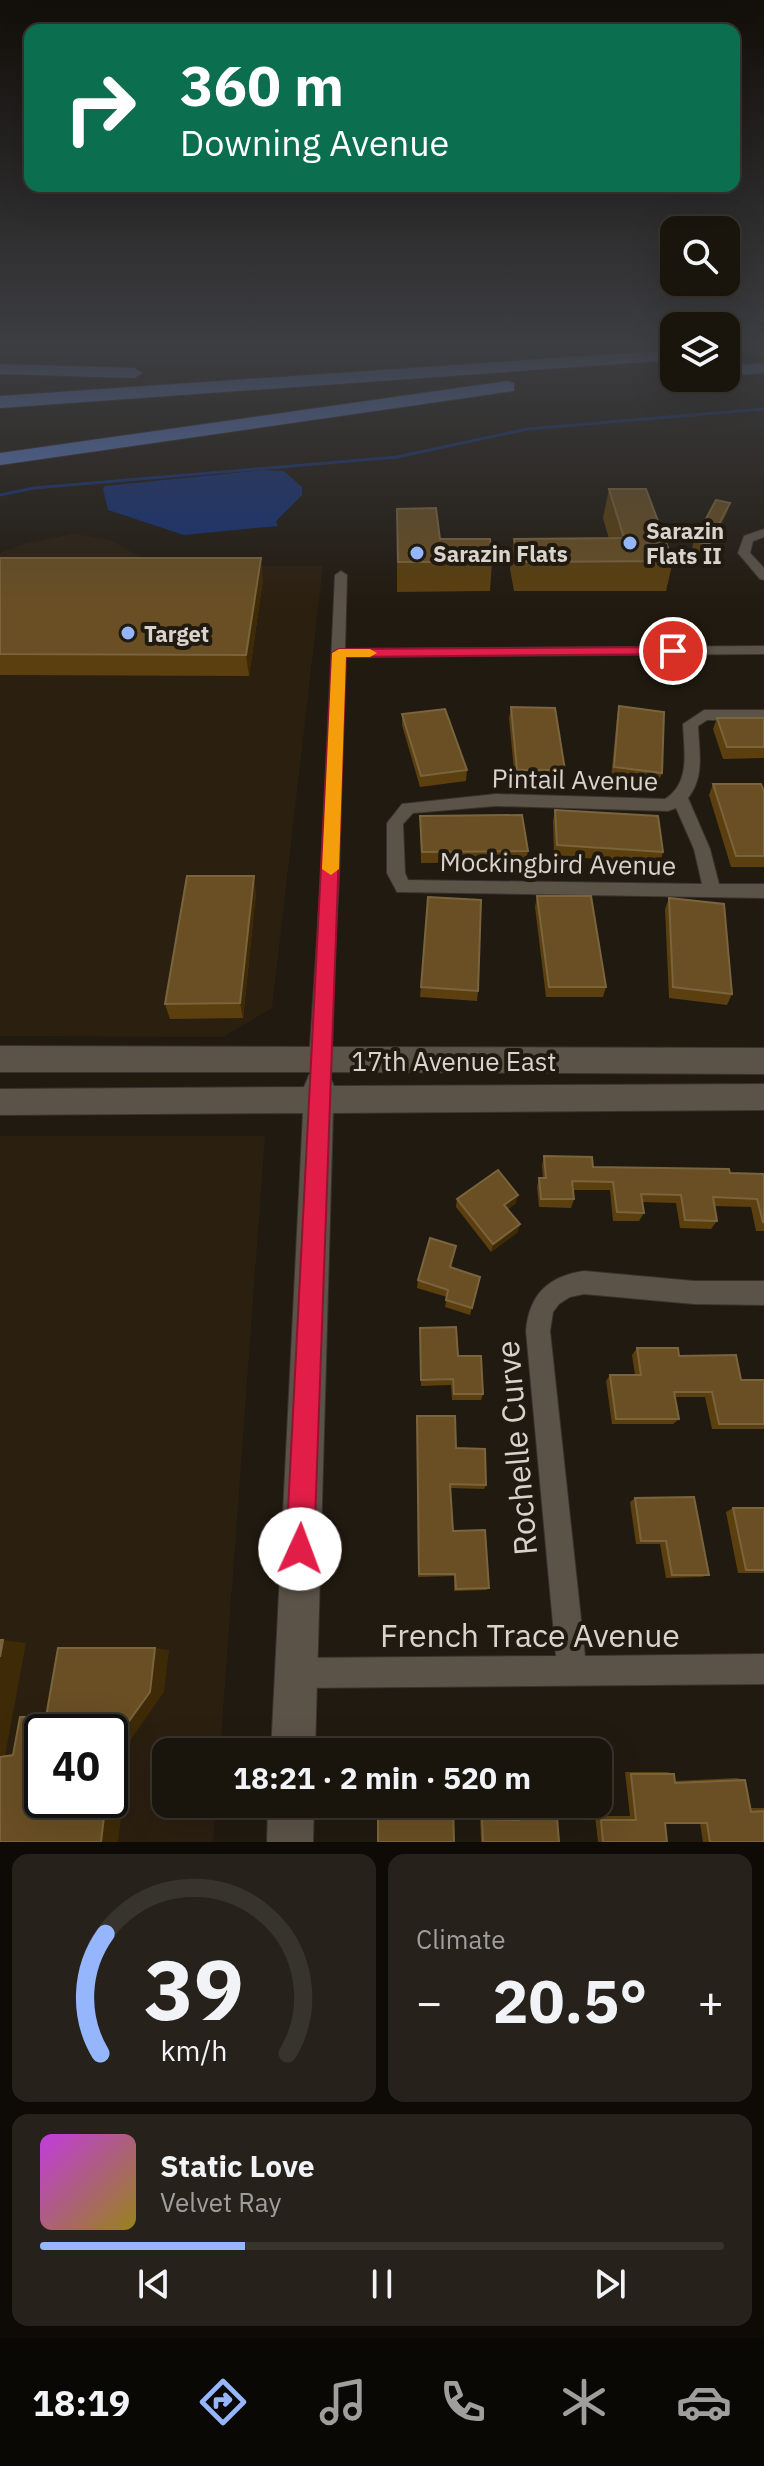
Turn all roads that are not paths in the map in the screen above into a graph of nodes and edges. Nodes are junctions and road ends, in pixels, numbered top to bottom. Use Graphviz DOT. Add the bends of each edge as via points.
graph roads {
  1 [pos="169,434"];
  2 [pos="0,459"];
  3 [pos="764,533"];
  4 [pos="341,575"];
  5 [pos="764,576"];
  6 [pos="764,650"];
  7 [pos="339,653"];
  8 [pos="764,715"];
  9 [pos="680,799"];
  10 [pos="403,887"];
  11 [pos="712,890"];
  12 [pos="764,891"];
  13 [pos="7,1060"];
  14 [pos="319,1061"];
  15 [pos="764,1061"];
  16 [pos="764,1097"];
  17 [pos="318,1099"];
  18 [pos="0,1102"];
  19 [pos="764,1293"];
  20 [pos="764,1669"];
  21 [pos="572,1670"];
  22 [pos="296,1673"];
  23 [pos="294,1738"];
  24 [pos="291,1818"];
  25 [pos="290,1842"];
  1 -- 2 [label="highway"];
  3 -- 5 [label="street" via="748,539 744,553"];
  4 -- 7 [label="street"];
  6 -- 7 [label="street"];
  7 -- 14 [label="street"];
  8 -- 9 [label="street, Pintail Avenue" via="704,715 690,724 692,777"];
  9 -- 10 [label="street, Pintail Avenue" via="668,805 496,800 408,808 395,823 396,873"];
  9 -- 11 [label="street, Mockingbird Avenue" via="702,849"];
  10 -- 11 [label="street, Mockingbird Avenue"];
  11 -- 12 [label="street, Mockingbird Avenue"];
  13 -- 14 [label="street, 17th Avenue East"];
  14 -- 15 [label="street, 17th Avenue East"];
  14 -- 17 [label="street"];
  16 -- 17 [label="street, 17th Avenue East"];
  17 -- 18 [label="street, 17th Avenue East"];
  17 -- 22 [label="street"];
  19 -- 21 [label="street, Rochelle Curve" via="575,1283 556,1291 543,1306 537,1326"];
  20 -- 21 [label="street, French Trace Avenue"];
  21 -- 22 [label="street, French Trace Avenue"];
  22 -- 23 [label="street"];
  24 -- 25 [label="street"];
}
